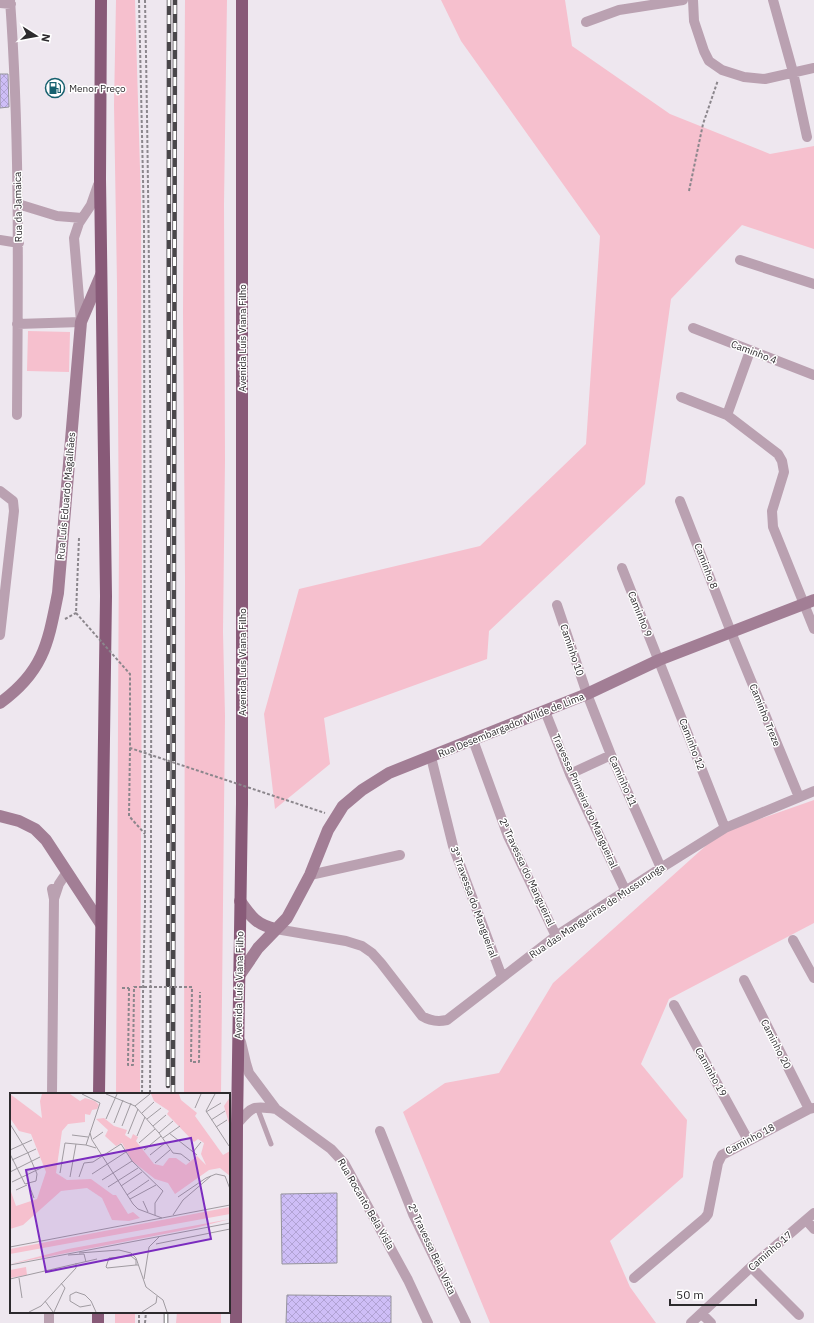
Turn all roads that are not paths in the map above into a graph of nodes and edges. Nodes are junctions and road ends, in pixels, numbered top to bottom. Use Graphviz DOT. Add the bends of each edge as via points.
graph roads {
  1 [pos="101,0"];
  2 [pos="242,0"];
  3 [pos="617,0"];
  4 [pos="683,0"];
  5 [pos="693,0"];
  6 [pos="773,0"];
  7 [pos="11,2"];
  8 [pos="0,4"];
  9 [pos="619,10"];
  10 [pos="586,22"];
  11 [pos="814,68"];
  12 [pos="793,72"];
  13 [pos="806,137"];
  14 [pos="100,179"];
  15 [pos="18,204"];
  16 [pos="82,218"];
  17 [pos="0,240"];
  18 [pos="19,243"];
  19 [pos="740,260"];
  20 [pos="101,275"];
  21 [pos="814,284"];
  22 [pos="80,322"];
  23 [pos="18,324"];
  24 [pos="693,328"];
  25 [pos="750,351"];
  26 [pos="814,375"];
  27 [pos="681,397"];
  28 [pos="17,415"];
  29 [pos="727,415"];
  30 [pos="0,491"];
  31 [pos="680,501"];
  32 [pos="622,568"];
  33 [pos="809,602"];
  34 [pos="557,605"];
  35 [pos="814,629"];
  36 [pos="731,632"];
  37 [pos="0,635"];
  38 [pos="659,660"];
  39 [pos="587,694"];
  40 [pos="0,703"];
  41 [pos="545,711"];
  42 [pos="473,740"];
  43 [pos="612,756"];
  44 [pos="431,757"];
  45 [pos="570,774"];
  46 [pos="814,791"];
  47 [pos="799,797"];
  48 [pos="0,816"];
  49 [pos="725,828"];
  50 [pos="400,855"];
  51 [pos="661,868"];
  52 [pos="67,872"];
  53 [pos="310,875"];
  54 [pos="626,892"];
  55 [pos="240,901"];
  56 [pos="101,924"];
  57 [pos="276,928"];
  58 [pos="556,936"];
  59 [pos="793,940"];
  60 [pos="239,976"];
  61 [pos="502,977"];
  62 [pos="814,978"];
  63 [pos="744,980"];
  64 [pos="674,1005"];
  65 [pos="238,1024"];
  66 [pos="52,1093"];
  67 [pos="99,1093"];
  68 [pos="257,1107"];
  69 [pos="811,1108"];
  70 [pos="276,1109"];
  71 [pos="237,1124"];
  72 [pos="380,1131"];
  73 [pos="748,1140"];
  74 [pos="271,1144"];
  75 [pos="814,1213"];
  76 [pos="806,1220"];
  77 [pos="814,1229"];
  78 [pos="751,1267"];
  79 [pos="634,1278"];
  80 [pos="702,1314"];
  81 [pos="799,1315"];
  82 [pos="236,1323"];
  83 [pos="428,1323"];
  84 [pos="466,1323"];
  85 [pos="691,1323"];
  86 [pos="711,1323"];
  1 -- 14 [label="highway"];
  2 -- 55 [label="highway, Avenida Luís Viana Filho"];
  3 -- 9 [label="street"];
  4 -- 9 [label="street"];
  5 -- 12 [label="street" via="694,21 709,61 722,70 744,77 765,79"];
  6 -- 12 [label="street"];
  7 -- 8 [label="street"];
  7 -- 15 [label="street, Rua da Jamaica"];
  9 -- 10 [label="street"];
  11 -- 12 [label="street"];
  12 -- 13 [label="street"];
  14 -- 16 [label="street" via="91,205"];
  14 -- 20 [label="highway"];
  15 -- 16 [label="street" via="57,216"];
  15 -- 18 [label="street, Rua da Jamaica"];
  16 -- 22 [label="street" via="74,238"];
  17 -- 18 [label="street"];
  18 -- 23 [label="street, Rua da Jamaica"];
  19 -- 21 [label="street"];
  20 -- 22 [label="main road, Rua Luís Eduardo Magalhães"];
  20 -- 56 [label="highway" via="106,596"];
  22 -- 23 [label="street"];
  22 -- 40 [label="main road, Rua Luís Eduardo Magalhães" via="58,593 50,634 39,663 20,687"];
  23 -- 28 [label="street, Rua da Jamaica"];
  24 -- 25 [label="street, Caminho 4"];
  25 -- 26 [label="street, Caminho 4"];
  25 -- 29 [label="street"];
  27 -- 29 [label="street"];
  29 -- 33 [label="street" via="778,454 782,461 784,472 772,511 773,527"];
  30 -- 37 [label="street" via="12,501 14,511"];
  31 -- 36 [label="street, Caminho 8"];
  32 -- 38 [label="street, Caminho 9"];
  33 -- 35 [label="street"];
  33 -- 36 [label="main road, Rua Desembargador Wilde de Lima"];
  34 -- 39 [label="street, Caminho 10"];
  36 -- 38 [label="main road, Rua Desembargador Wilde de Lima"];
  36 -- 47 [label="street, Caminho Treze"];
  38 -- 39 [label="main road, Rua Desembargador Wilde de Lima"];
  38 -- 49 [label="street, Caminho 12"];
  39 -- 41 [label="main road, Rua Desembargador Wilde de Lima"];
  39 -- 43 [label="street, Caminho 11"];
  41 -- 42 [label="main road, Rua Desembargador Wilde de Lima"];
  41 -- 45 [label="street, Travessa Primeira do Mangueiral"];
  42 -- 44 [label="main road, Rua Desembargador Wilde de Lima"];
  42 -- 58 [label="street, 2ª Travessa do Mangueiral" via="508,836"];
  43 -- 45 [label="street"];
  43 -- 51 [label="street, Caminho 11"];
  44 -- 53 [label="main road, Rua Desembargador Wilde de Lima" via="389,773 343,806 328,830"];
  44 -- 61 [label="street, 3ª Travessa do Mangueiral" via="453,846"];
  45 -- 54 [label="street, Travessa Primeira do Mangueiral"];
  46 -- 47 [label="street, Rua das Mangueiras de Mussurunga"];
  47 -- 49 [label="street, Rua das Mangueiras de Mussurunga"];
  48 -- 52 [label="main road" via="35,829 46,840"];
  49 -- 51 [label="street, Rua das Mangueiras de Mussurunga"];
  50 -- 53 [label="street"];
  51 -- 54 [label="street, Rua das Mangueiras de Mussurunga"];
  52 -- 56 [label="main road"];
  52 -- 66 [label="street" via="53,894"];
  53 -- 57 [label="main road, Rua Desembargador Wilde de Lima" via="286,918"];
  54 -- 58 [label="street, Rua das Mangueiras de Mussurunga"];
  55 -- 57 [label="main road" via="258,923"];
  55 -- 60 [label="highway, Avenida Luís Viana Filho"];
  56 -- 67 [label="highway"];
  57 -- 60 [label="main road, Rua Desembargador Wilde de Lima" via="258,948"];
  57 -- 61 [label="street, Rua das Mangueiras de Mussurunga" via="362,946 372,953 422,1016 428,1020 447,1020"];
  58 -- 61 [label="street, Rua das Mangueiras de Mussurunga"];
  59 -- 62 [label="street"];
  60 -- 65 [label="highway, Avenida Luís Viana Filho"];
  63 -- 69 [label="street, Caminho 20"];
  64 -- 73 [label="street, Caminho 19"];
  65 -- 70 [label="street, Rua Rocanto Bela Visla" via="249,1073"];
  65 -- 71 [label="highway, Avenida Luís Viana Filho"];
  68 -- 70 [label="street"];
  68 -- 71 [label="street" via="250,1109"];
  68 -- 74 [label="lane"];
  69 -- 73 [label="street, Caminho 18"];
  70 -- 83 [label="street, Rua Rocanto Bela Visla" via="331,1149 344,1163 408,1280"];
  71 -- 82 [label="highway, Avenida Luís Viana Filho"];
  72 -- 84 [label="street, 2ª Travessa Bela Vista" via="413,1214"];
  73 -- 79 [label="street, Caminho 18" via="719,1158 706,1218"];
  75 -- 76 [label="street, Caminho 17"];
  76 -- 77 [label="street"];
  76 -- 78 [label="street, Caminho 17"];
  78 -- 80 [label="street, Caminho 17"];
  78 -- 81 [label="street"];
  80 -- 85 [label="street, Caminho 17"];
  80 -- 86 [label="street"];
}
